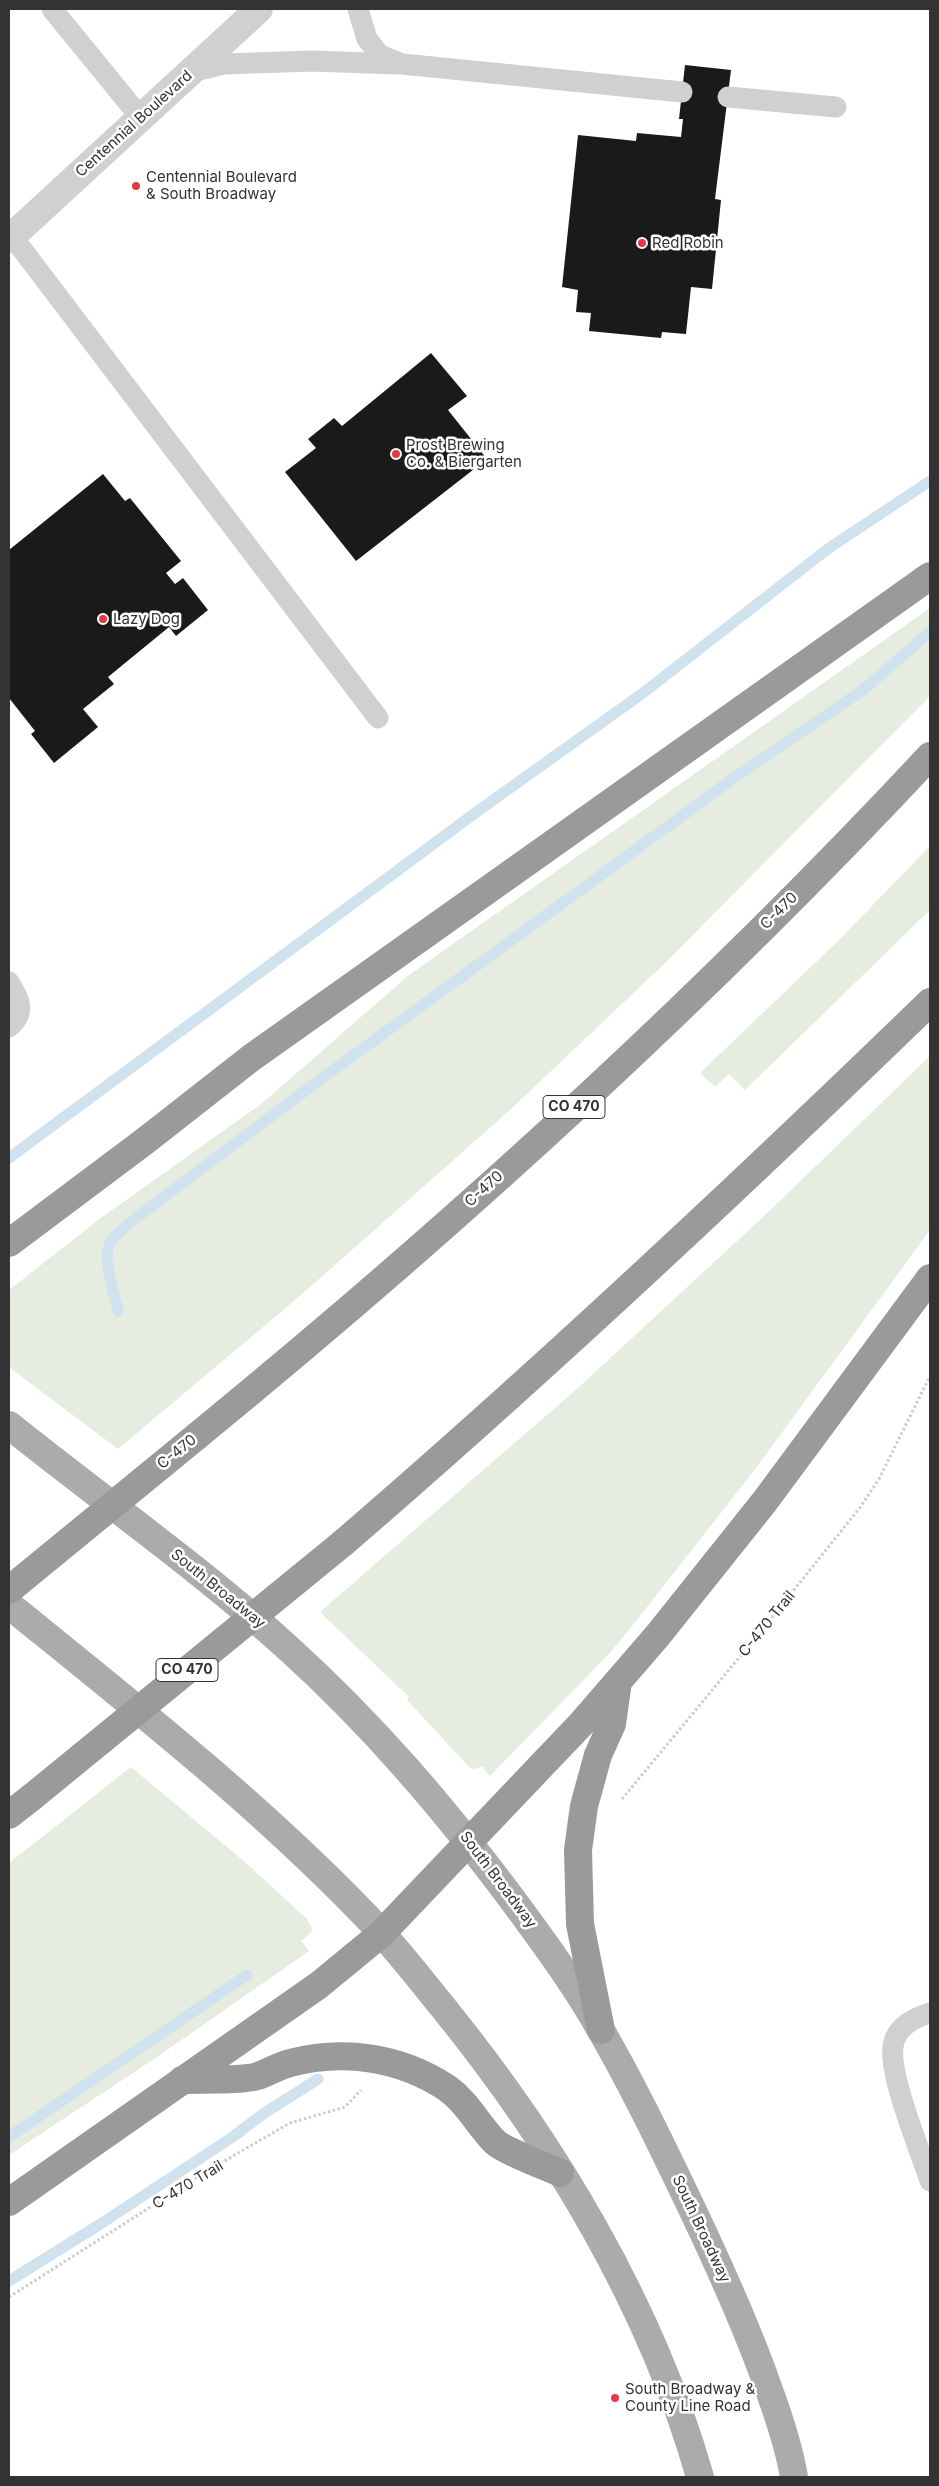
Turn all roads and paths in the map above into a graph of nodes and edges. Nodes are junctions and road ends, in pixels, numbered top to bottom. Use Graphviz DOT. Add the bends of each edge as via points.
graph roads {
  1 [pos="52,9"];
  2 [pos="259,9"];
  3 [pos="358,9"];
  4 [pos="402,64"];
  5 [pos="190,72"];
  6 [pos="682,92"];
  7 [pos="728,97"];
  8 [pos="836,107"];
  9 [pos="141,118"];
  10 [pos="10,237"];
  11 [pos="930,576"];
  12 [pos="378,718"];
  13 [pos="930,756"];
  14 [pos="9,982"];
  15 [pos="930,1002"];
  16 [pos="9,1027"];
  17 [pos="46,1214"];
  18 [pos="9,1217"];
  19 [pos="9,1243"];
  20 [pos="930,1278"];
  21 [pos="930,1376"];
  22 [pos="9,1425"];
  23 [pos="9,1590"];
  24 [pos="9,1605"];
  25 [pos="618,1681"];
  26 [pos="620,1802"];
  27 [pos="9,1815"];
  28 [pos="469,1840"];
  29 [pos="381,1934"];
  30 [pos="930,2013"];
  31 [pos="601,2030"];
  32 [pos="182,2080"];
  33 [pos="362,2087"];
  34 [pos="560,2174"];
  35 [pos="930,2181"];
  36 [pos="9,2202"];
  37 [pos="9,2297"];
  38 [pos="700,2477"];
  39 [pos="794,2477"];
  1 -- 9 [label="lane"];
  2 -- 5 [label="street, Centennial Boulevard"];
  3 -- 4 [label="lane" via="367,39 380,55"];
  4 -- 5 [label="lane" via="224,64"];
  4 -- 6 [label="lane"];
  5 -- 9 [label="street, Centennial Boulevard"];
  7 -- 8 [label="lane"];
  9 -- 10 [label="street, Centennial Boulevard"];
  10 -- 12 [label="lane"];
  11 -- 17 [label="highway" via="251,1058"];
  13 -- 23 [label="highway, C-470 / CO 470, bridge" via="755,936 589,1094 376,1286"];
  14 -- 16 [label="lane" via="20,998 19,1013"];
  15 -- 27 [label="highway, CO 470, bridge" via="626,1292 442,1458 343,1543"];
  17 -- 18 [label="highway"];
  17 -- 19 [label="highway"];
  20 -- 25 [label="highway" via="766,1501"];
  21 -- 26 [label="path, C-470 Trail" via="879,1479 859,1509"];
  22 -- 28 [label="main road, South Broadway" via="289,1648 396,1755"];
  24 -- 29 [label="main road" via="223,1780 341,1891"];
  25 -- 28 [label="highway"];
  25 -- 31 [label="highway" via="612,1724 598,1754 584,1806 578,1850 580,1924"];
  28 -- 29 [label="highway"];
  28 -- 31 [label="main road, South Broadway" via="557,1961"];
  29 -- 32 [label="highway" via="319,1984"];
  29 -- 34 [label="main road" via="475,2048"];
  30 -- 35 [label="lane" via="916,2017 900,2030 893,2046 892,2066"];
  31 -- 39 [label="main road, South Broadway" via="651,2123 719,2265 779,2416"];
  32 -- 34 [label="highway" via="257,2076 288,2064 317,2058 349,2056 380,2060 413,2071 447,2089 465,2104 496,2143"];
  32 -- 36 [label="highway"];
  33 -- 37 [label="path, C-470 Trail" via="345,2107 290,2123"];
  34 -- 38 [label="main road" via="606,2249 631,2300"];
}
